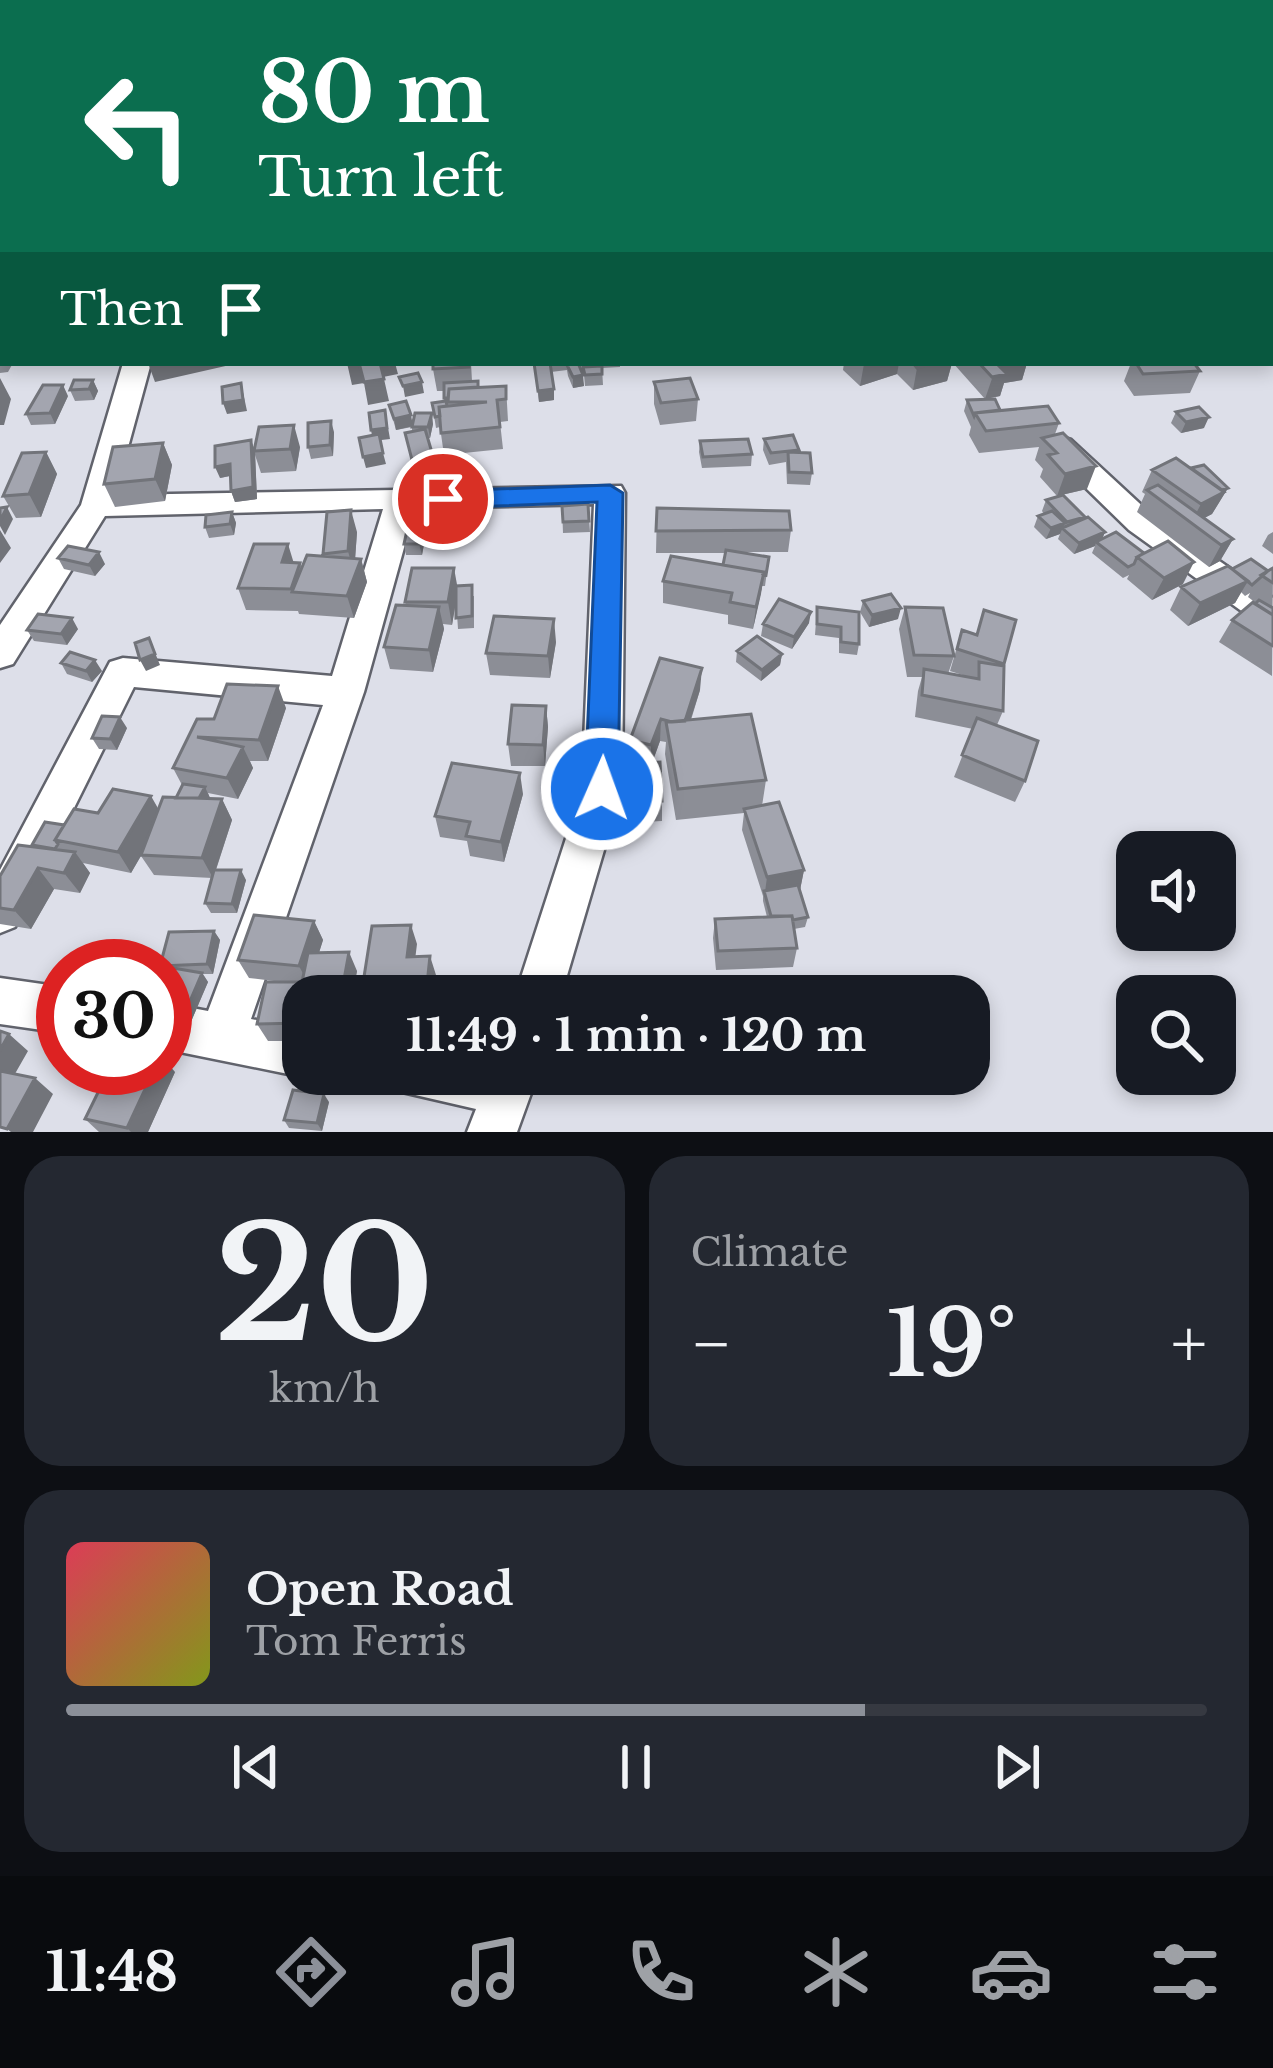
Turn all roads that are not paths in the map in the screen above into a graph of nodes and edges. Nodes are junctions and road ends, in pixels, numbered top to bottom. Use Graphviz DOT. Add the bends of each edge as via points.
graph roads {
  1 [pos="141,371"];
  2 [pos="1055,442"];
  3 [pos="401,501"];
  4 [pos="96,506"];
  5 [pos="1273,616"];
  6 [pos="0,655"];
  7 [pos="346,692"];
  8 [pos="0,913"];
  9 [pos="544,975"];
  10 [pos="0,1001"];
  11 [pos="36,1006"];
  12 [pos="192,1032"];
  13 [pos="221,1038"];
  14 [pos="282,1049"];
  1 -- 4 [label="street"];
  2 -- 5 [label="street" via="1140,522"];
  3 -- 4 [label="street"];
  3 -- 7 [label="street"];
  3 -- 9 [label="street" via="610,493 602,789"];
  4 -- 6 [label="street"];
  7 -- 8 [label="street" via="123,671"];
  7 -- 13 [label="street"];
  10 -- 11 [label="street"];
  12 -- 13 [label="street"];
  13 -- 14 [label="street"];
}
